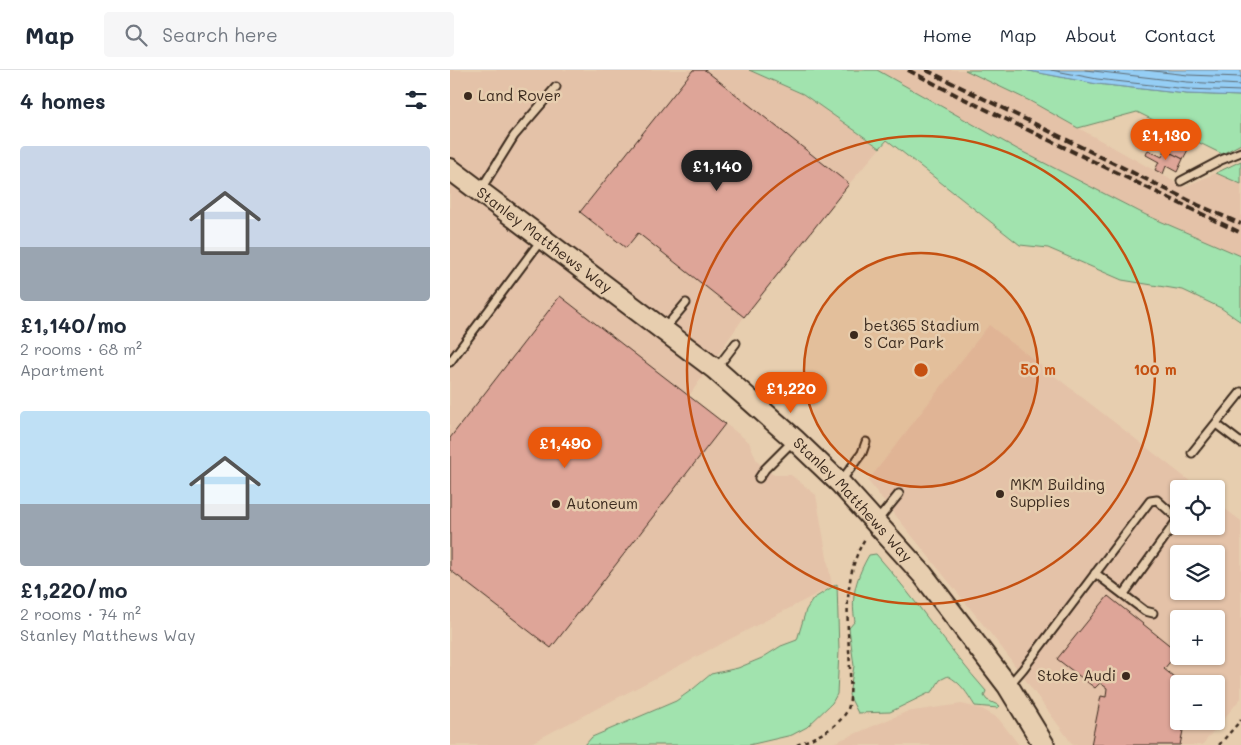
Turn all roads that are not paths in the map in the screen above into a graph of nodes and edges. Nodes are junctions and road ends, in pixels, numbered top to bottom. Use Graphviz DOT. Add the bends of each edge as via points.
graph roads {
  1 [pos="556,87"];
  2 [pos="1241,152"];
  3 [pos="450,169"];
  4 [pos="1181,181"];
  5 [pos="480,192"];
  6 [pos="543,239"];
  7 [pos="686,303"];
  8 [pos="663,330"];
  9 [pos="736,343"];
  10 [pos="450,362"];
  11 [pos="715,369"];
  12 [pos="1241,392"];
  13 [pos="1216,424"];
  14 [pos="794,440"];
  15 [pos="866,442"];
  16 [pos="1241,443"];
  17 [pos="1192,453"];
  18 [pos="759,478"];
  19 [pos="840,483"];
  20 [pos="899,494"];
  21 [pos="875,523"];
  22 [pos="1095,573"];
  23 [pos="1124,594"];
  24 [pos="1153,613"];
  25 [pos="1008,686"];
  26 [pos="1044,745"];
  1 -- 5 [label="lane" via="514,136"];
  2 -- 4 [label="lane"];
  3 -- 5 [label="main road, Stanley Matthews Way"];
  5 -- 6 [label="main road, Stanley Matthews Way"];
  6 -- 8 [label="main road, Stanley Matthews Way"];
  6 -- 10 [label="lane"];
  7 -- 8 [label="lane"];
  8 -- 11 [label="main road, Stanley Matthews Way"];
  9 -- 11 [label="lane"];
  11 -- 14 [label="main road, Stanley Matthews Way"];
  12 -- 13 [label="lane"];
  13 -- 16 [label="lane"];
  13 -- 17 [label="lane"];
  14 -- 18 [label="lane"];
  14 -- 19 [label="main road, Stanley Matthews Way"];
  15 -- 19 [label="lane" via="862,453"];
  19 -- 21 [label="main road, Stanley Matthews Way"];
  20 -- 21 [label="lane"];
  21 -- 25 [label="main road, Stanley Matthews Way" via="923,575"];
  22 -- 23 [label="lane"];
  22 -- 23 [label="lane" via="1150,501 1157,500 1178,519"];
  22 -- 25 [label="lane"];
  23 -- 24 [label="lane" via="1145,611"];
  25 -- 26 [label="main road, Stanley Matthews Way"];
}
